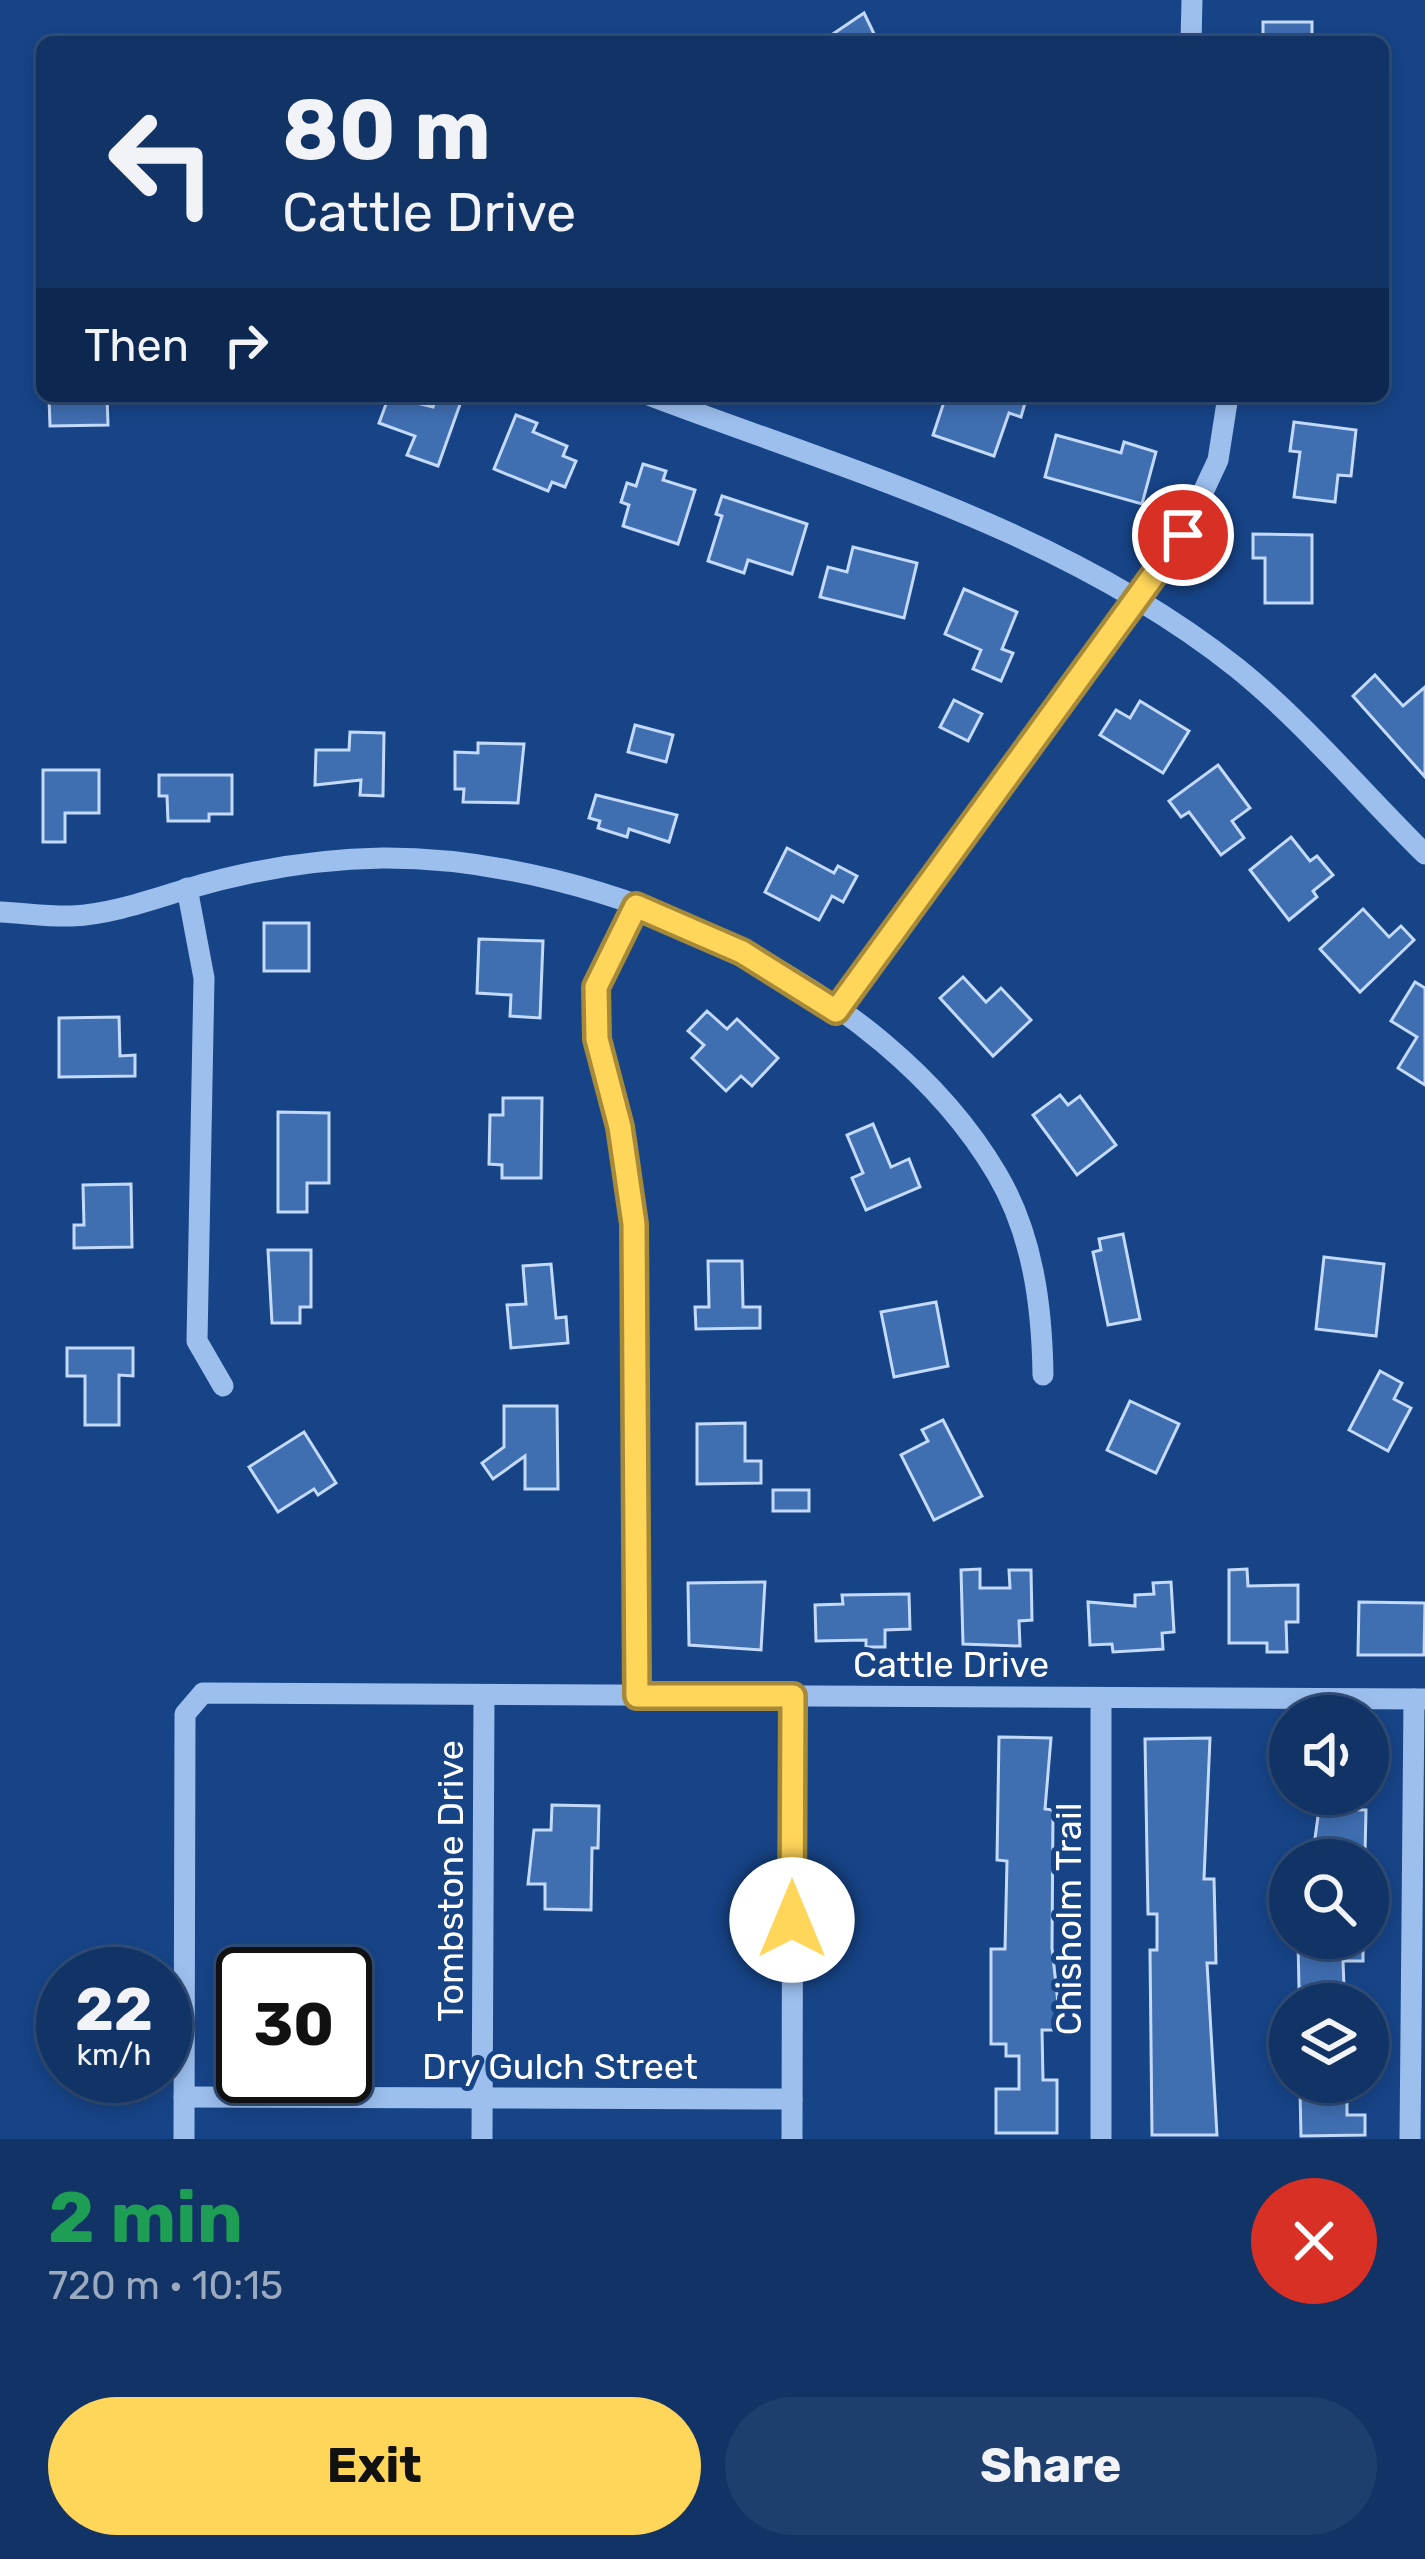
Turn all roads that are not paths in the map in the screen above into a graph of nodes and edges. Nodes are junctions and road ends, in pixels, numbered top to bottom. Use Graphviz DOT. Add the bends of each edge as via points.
graph roads {
  1 [pos="1192,0"];
  2 [pos="1192,36"];
  3 [pos="667,402"];
  4 [pos="1227,402"];
  5 [pos="1136,602"];
  6 [pos="1425,854"];
  7 [pos="188,889"];
  8 [pos="636,906"];
  9 [pos="0,912"];
  10 [pos="836,1011"];
  11 [pos="1043,1375"];
  12 [pos="223,1387"];
  13 [pos="484,1695"];
  14 [pos="637,1696"];
  15 [pos="793,1696"];
  16 [pos="1101,1698"];
  17 [pos="1420,1699"];
  18 [pos="184,1947"];
  19 [pos="192,2097"];
  20 [pos="482,2098"];
  21 [pos="792,2099"];
  22 [pos="184,2103"];
  23 [pos="184,2139"];
  24 [pos="482,2139"];
  25 [pos="791,2139"];
  26 [pos="1102,2139"];
  27 [pos="1410,2139"];
  1 -- 2 [label="street"];
  3 -- 5 [label="street" via="1021,536"];
  4 -- 5 [label="street" via="1206,493"];
  5 -- 6 [label="street" via="1238,668"];
  5 -- 10 [label="street"];
  7 -- 8 [label="street" via="308,863 421,859 548,878"];
  7 -- 9 [label="street" via="75,916"];
  7 -- 12 [label="street" via="204,978 197,1340"];
  8 -- 10 [label="street" via="762,962"];
  8 -- 14 [label="street" via="596,987 597,1039 634,1224"];
  10 -- 11 [label="street" via="959,1117 1000,1178 1030,1252"];
  13 -- 14 [label="street, Cattle Drive"];
  13 -- 18 [label="street, Cattle Drive" via="202,1693 190,1702"];
  13 -- 20 [label="street, Tombstone Drive"];
  14 -- 15 [label="street, Cattle Drive"];
  15 -- 16 [label="street, Cattle Drive"];
  15 -- 21 [label="street"];
  16 -- 17 [label="street, Cattle Drive"];
  16 -- 26 [label="street, Chisholm Trail"];
  17 -- 27 [label="street"];
  19 -- 20 [label="street, Dry Gulch Street"];
  20 -- 21 [label="street, Dry Gulch Street"];
  20 -- 24 [label="street, Tombstone Drive"];
  21 -- 25 [label="street"];
  22 -- 23 [label="street"];
}
